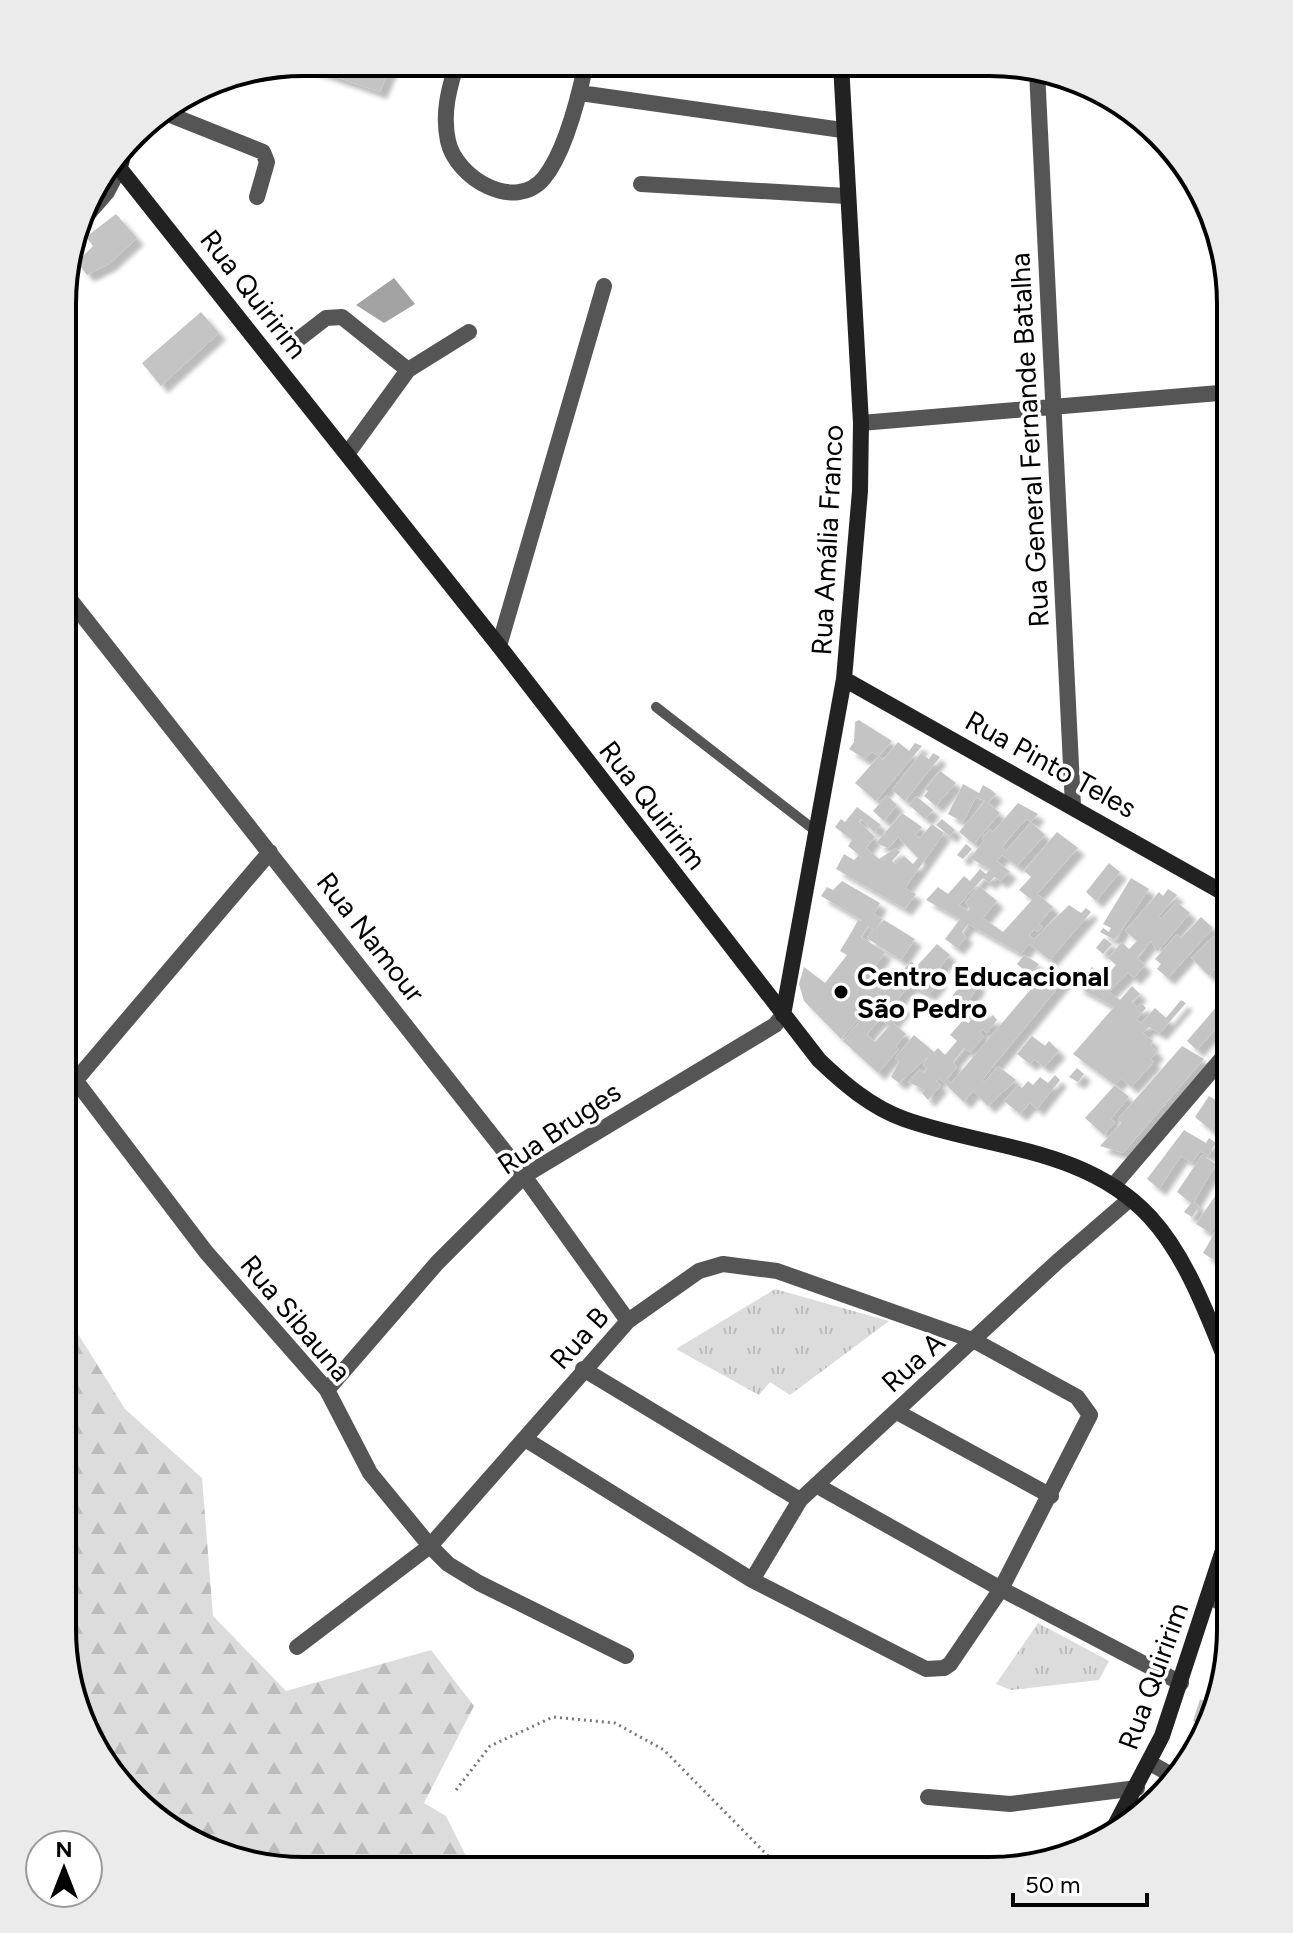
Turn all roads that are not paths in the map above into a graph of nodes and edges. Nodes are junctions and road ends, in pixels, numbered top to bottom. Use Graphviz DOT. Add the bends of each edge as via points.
graph roads {
  1 [pos="453,76"];
  2 [pos="583,76"];
  3 [pos="841,76"];
  4 [pos="1038,82"];
  5 [pos="580,93"];
  6 [pos="175,117"];
  7 [pos="842,130"];
  8 [pos="121,169"];
  9 [pos="641,184"];
  10 [pos="846,196"];
  11 [pos="257,197"];
  12 [pos="604,286"];
  13 [pos="469,332"];
  14 [pos="291,345"];
  15 [pos="408,370"];
  16 [pos="1217,393"];
  17 [pos="1053,406"];
  18 [pos="861,423"];
  19 [pos="347,454"];
  20 [pos="76,611"];
  21 [pos="499,646"];
  22 [pos="844,679"];
  23 [pos="656,707"];
  24 [pos="1073,806"];
  25 [pos="817,832"];
  26 [pos="270,852"];
  27 [pos="1217,889"];
  28 [pos="783,1015"];
  29 [pos="1217,1064"];
  30 [pos="76,1080"];
  31 [pos="76,1082"];
  32 [pos="524,1176"];
  33 [pos="1113,1186"];
  34 [pos="1130,1199"];
  35 [pos="628,1321"];
  36 [pos="1217,1340"];
  37 [pos="975,1341"];
  38 [pos="583,1369"];
  39 [pos="327,1390"];
  40 [pos="897,1412"];
  41 [pos="525,1439"];
  42 [pos="816,1485"];
  43 [pos="1051,1496"];
  44 [pos="800,1500"];
  45 [pos="430,1546"];
  46 [pos="1217,1570"];
  47 [pos="752,1580"];
  48 [pos="1001,1589"];
  49 [pos="1209,1596"];
  50 [pos="1217,1601"];
  51 [pos="297,1647"];
  52 [pos="626,1656"];
  53 [pos="1181,1683"];
  54 [pos="1150,1763"];
  55 [pos="1166,1772"];
  56 [pos="1137,1788"];
  57 [pos="928,1797"];
  58 [pos="1122,1814"];
  1 -- 5 [label="street" via="446,101 448,145 460,164 487,187 509,193 531,189 543,179"];
  2 -- 5 [label="street"];
  3 -- 7 [label="main road, Rua Amália Franco"];
  4 -- 17 [label="street, Rua General Fernande Batalha"];
  5 -- 7 [label="street"];
  6 -- 11 [label="street" via="263,152 267,162"];
  7 -- 10 [label="main road, Rua Amália Franco"];
  8 -- 19 [label="main road, Rua Quiririm"];
  9 -- 10 [label="street"];
  10 -- 18 [label="main road, Rua Amália Franco"];
  12 -- 21 [label="street"];
  13 -- 15 [label="street"];
  14 -- 15 [label="street" via="326,318 342,317"];
  15 -- 19 [label="street"];
  16 -- 17 [label="street"];
  17 -- 18 [label="street"];
  17 -- 24 [label="street, Rua General Fernande Batalha"];
  18 -- 22 [label="main road, Rua Amália Franco"];
  19 -- 21 [label="main road, Rua Quiririm"];
  20 -- 26 [label="street, Rua Namour"];
  21 -- 28 [label="main road, Rua Quiririm"];
  22 -- 24 [label="main road, Rua Pinto Teles"];
  22 -- 25 [label="main road, Rua Amália Franco"];
  23 -- 25 [label="lane"];
  24 -- 27 [label="main road, Rua Pinto Teles"];
  25 -- 28 [label="main road, Rua Amália Franco"];
  26 -- 30 [label="street"];
  26 -- 32 [label="street, Rua Namour"];
  28 -- 32 [label="street, Rua Bruges" via="775,1025"];
  28 -- 33 [label="main road, Rua Quiririm" via="819,1060 853,1091 902,1119 1057,1159"];
  29 -- 33 [label="street"];
  31 -- 39 [label="street, Rua Sibauna" via="206,1252"];
  32 -- 35 [label="street, Rua Namour"];
  32 -- 39 [label="street, Rua Bruges" via="437,1263"];
  33 -- 34 [label="main road, Rua Quiririm"];
  34 -- 36 [label="main road, Rua Quiririm" via="1165,1236"];
  34 -- 37 [label="street, Rua A"];
  35 -- 37 [label="street, Rua B" via="699,1271 737,1264 777,1271"];
  35 -- 38 [label="street, Rua B"];
  37 -- 40 [label="street, Rua A"];
  37 -- 43 [label="street, Rua B" via="1086,1406 1089,1422"];
  38 -- 41 [label="street, Rua B"];
  38 -- 44 [label="street"];
  39 -- 45 [label="street, Rua Sibauna" via="370,1473"];
  40 -- 42 [label="street, Rua A"];
  40 -- 43 [label="street"];
  41 -- 45 [label="street, Rua B"];
  41 -- 47 [label="street"];
  42 -- 44 [label="street, Rua A"];
  42 -- 48 [label="street"];
  43 -- 48 [label="street, Rua B"];
  44 -- 47 [label="street, Rua A"];
  45 -- 51 [label="street, Rua B"];
  45 -- 52 [label="street, Rua Sibauna" via="479,1583"];
  46 -- 49 [label="main road, Rua Quiririm"];
  47 -- 48 [label="street, Rua B" via="926,1669 944,1668"];
  48 -- 53 [label="street"];
  49 -- 50 [label="street"];
  49 -- 53 [label="main road, Rua Quiririm"];
  53 -- 54 [label="main road, Rua Quiririm"];
  54 -- 55 [label="street"];
  54 -- 56 [label="main road, Rua Quiririm"];
  56 -- 57 [label="street" via="1010,1804"];
  56 -- 58 [label="main road, Rua Quiririm"];
}
